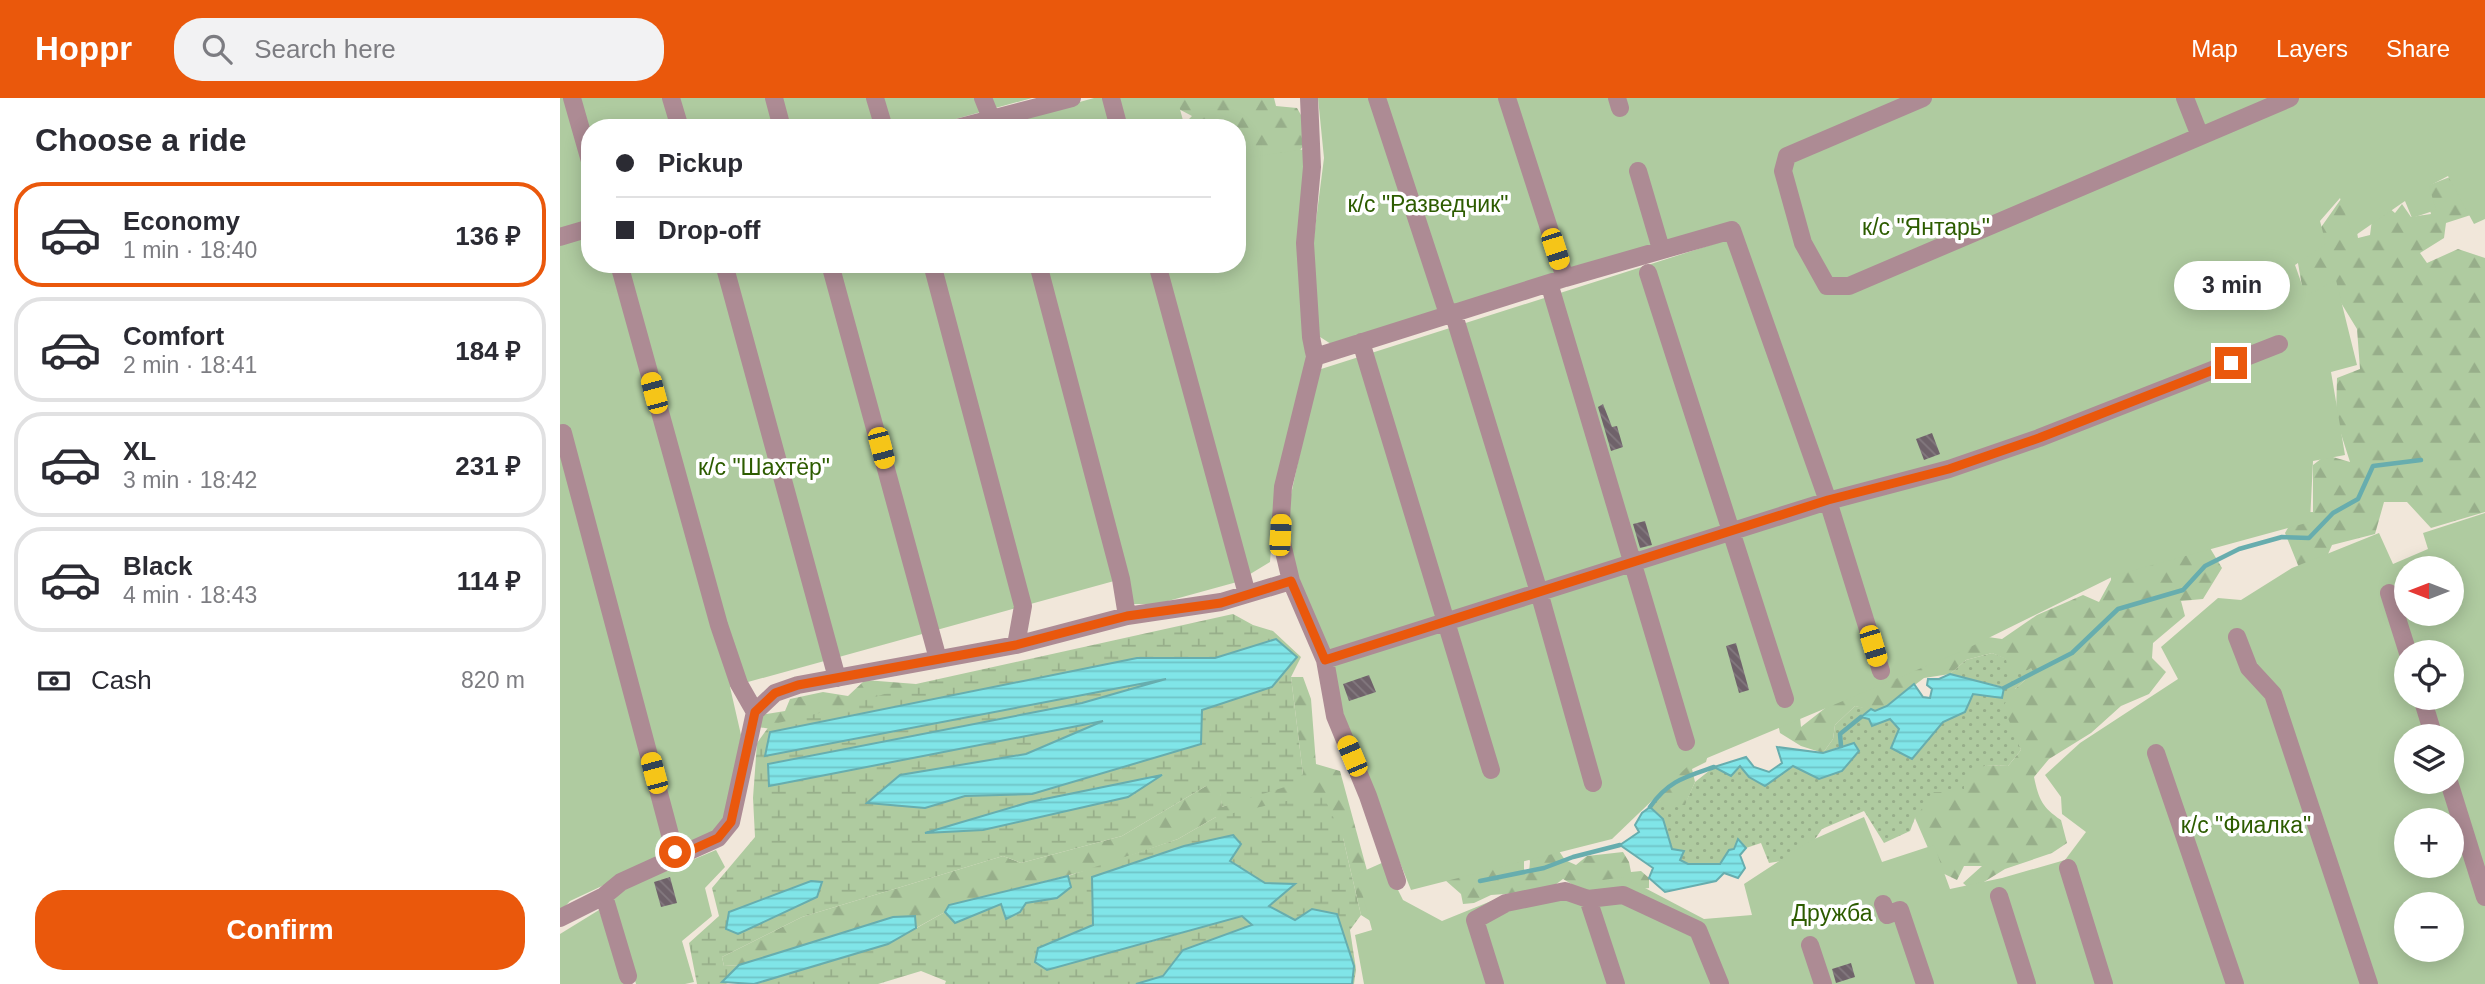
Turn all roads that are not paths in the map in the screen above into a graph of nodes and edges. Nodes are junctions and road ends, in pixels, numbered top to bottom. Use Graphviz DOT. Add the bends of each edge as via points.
graph roads {
  1 [pos="572,98"];
  2 [pos="671,98"];
  3 [pos="774,98"];
  4 [pos="876,98"];
  5 [pos="982,98"];
  6 [pos="1071,98"];
  7 [pos="1111,98"];
  8 [pos="1312,98"];
  9 [pos="1323,98"];
  10 [pos="1377,98"];
  11 [pos="1507,98"];
  12 [pos="1923,98"];
  13 [pos="2185,98"];
  14 [pos="2290,98"];
  15 [pos="677,119"];
  16 [pos="780,119"];
  17 [pos="882,119"];
  18 [pos="990,119"];
  19 [pos="1005,119"];
  20 [pos="1117,119"];
  21 [pos="581,129"];
  22 [pos="2200,136"];
  23 [pos="1638,171"];
  24 [pos="581,231"];
  25 [pos="560,237"];
  26 [pos="1661,249"];
  27 [pos="621,273"];
  28 [pos="726,273"];
  29 [pos="832,273"];
  30 [pos="934,273"];
  31 [pos="1040,273"];
  32 [pos="1159,273"];
  33 [pos="1648,273"];
  34 [pos="1557,280"];
  35 [pos="1450,313"];
  36 [pos="1362,342"];
  37 [pos="2279,344"];
  38 [pos="1315,357"];
  39 [pos="563,433"];
  40 [pos="1828,500"];
  41 [pos="1731,531"];
  42 [pos="1631,563"];
  43 [pos="1291,581"];
  44 [pos="1539,592"];
  45 [pos="2389,593"];
  46 [pos="1247,594"];
  47 [pos="1127,616"];
  48 [pos="1446,621"];
  49 [pos="2237,637"];
  50 [pos="2404,640"];
  51 [pos="1016,645"];
  52 [pos="939,659"];
  53 [pos="1325,660"];
  54 [pos="1881,671"];
  55 [pos="837,678"];
  56 [pos="1785,699"];
  57 [pos="755,712"];
  58 [pos="1686,742"];
  59 [pos="2156,753"];
  60 [pos="1491,770"];
  61 [pos="1593,783"];
  62 [pos="2453,794"];
  63 [pos="676,857"];
  64 [pos="2068,869"];
  65 [pos="1397,881"];
  66 [pos="604,896"];
  67 [pos="1999,896"];
  68 [pos="2485,897"];
  69 [pos="1588,899"];
  70 [pos="1883,904"];
  71 [pos="560,918"];
  72 [pos="1810,945"];
  73 [pos="628,976"];
  74 [pos="1495,984"];
  75 [pos="1616,984"];
  76 [pos="1720,984"];
  77 [pos="1823,984"];
  78 [pos="1925,984"];
  79 [pos="2027,984"];
  80 [pos="2104,984"];
  81 [pos="2235,984"];
  82 [pos="2369,984"];
  1 -- 21 [label="street"];
  2 -- 15 [label="street"];
  3 -- 16 [label="street"];
  4 -- 17 [label="street"];
  5 -- 18 [label="street"];
  6 -- 19 [label="street"];
  7 -- 20 [label="street"];
  8 -- 9 [label="street"];
  8 -- 38 [label="street" via="1305,243"];
  10 -- 35 [label="street"];
  11 -- 34 [label="street"];
  12 -- 22 [label="street" via="1787,156 1783,171 1803,243 1827,286 1849,286"];
  13 -- 22 [label="street"];
  14 -- 22 [label="street"];
  23 -- 26 [label="street"];
  24 -- 25 [label="street"];
  26 -- 34 [label="street"];
  26 -- 40 [label="street" via="1732,230"];
  27 -- 57 [label="street" via="719,625 739,684"];
  28 -- 55 [label="street"];
  29 -- 52 [label="street"];
  30 -- 51 [label="street" via="1023,606"];
  31 -- 47 [label="street"];
  32 -- 46 [label="street"];
  33 -- 41 [label="street"];
  34 -- 35 [label="street"];
  34 -- 42 [label="street"];
  35 -- 36 [label="street"];
  35 -- 44 [label="street"];
  36 -- 38 [label="street"];
  36 -- 48 [label="street"];
  37 -- 40 [label="street" via="2039,438 1949,469"];
  38 -- 43 [label="street" via="1283,487 1280,535"];
  39 -- 63 [label="street"];
  40 -- 41 [label="street"];
  40 -- 54 [label="street"];
  41 -- 42 [label="street"];
  41 -- 56 [label="street"];
  42 -- 44 [label="street"];
  42 -- 58 [label="street"];
  43 -- 46 [label="street"];
  43 -- 53 [label="street"];
  44 -- 48 [label="street"];
  44 -- 61 [label="street"];
  45 -- 50 [label="street"];
  46 -- 47 [label="street" via="1221,603"];
  47 -- 51 [label="street"];
  48 -- 53 [label="street"];
  48 -- 60 [label="street"];
  49 -- 82 [label="street" via="2249,668 2273,694"];
  51 -- 52 [label="street"];
  52 -- 55 [label="street"];
  53 -- 65 [label="street" via="1335,716"];
  55 -- 57 [label="street" via="775,693"];
  57 -- 63 [label="street" via="731,822 718,838"];
  59 -- 81 [label="street"];
  62 -- 68 [label="street"];
  63 -- 66 [label="street" via="621,882"];
  64 -- 80 [label="street"];
  66 -- 71 [label="street"];
  66 -- 73 [label="street"];
  67 -- 79 [label="street"];
  69 -- 74 [label="street" via="1565,891 1506,902 1475,920"];
  69 -- 75 [label="street"];
  69 -- 76 [label="street" via="1623,895 1699,930"];
  70 -- 78 [label="street" via="1887,915 1900,910"];
  72 -- 77 [label="street"];
}
